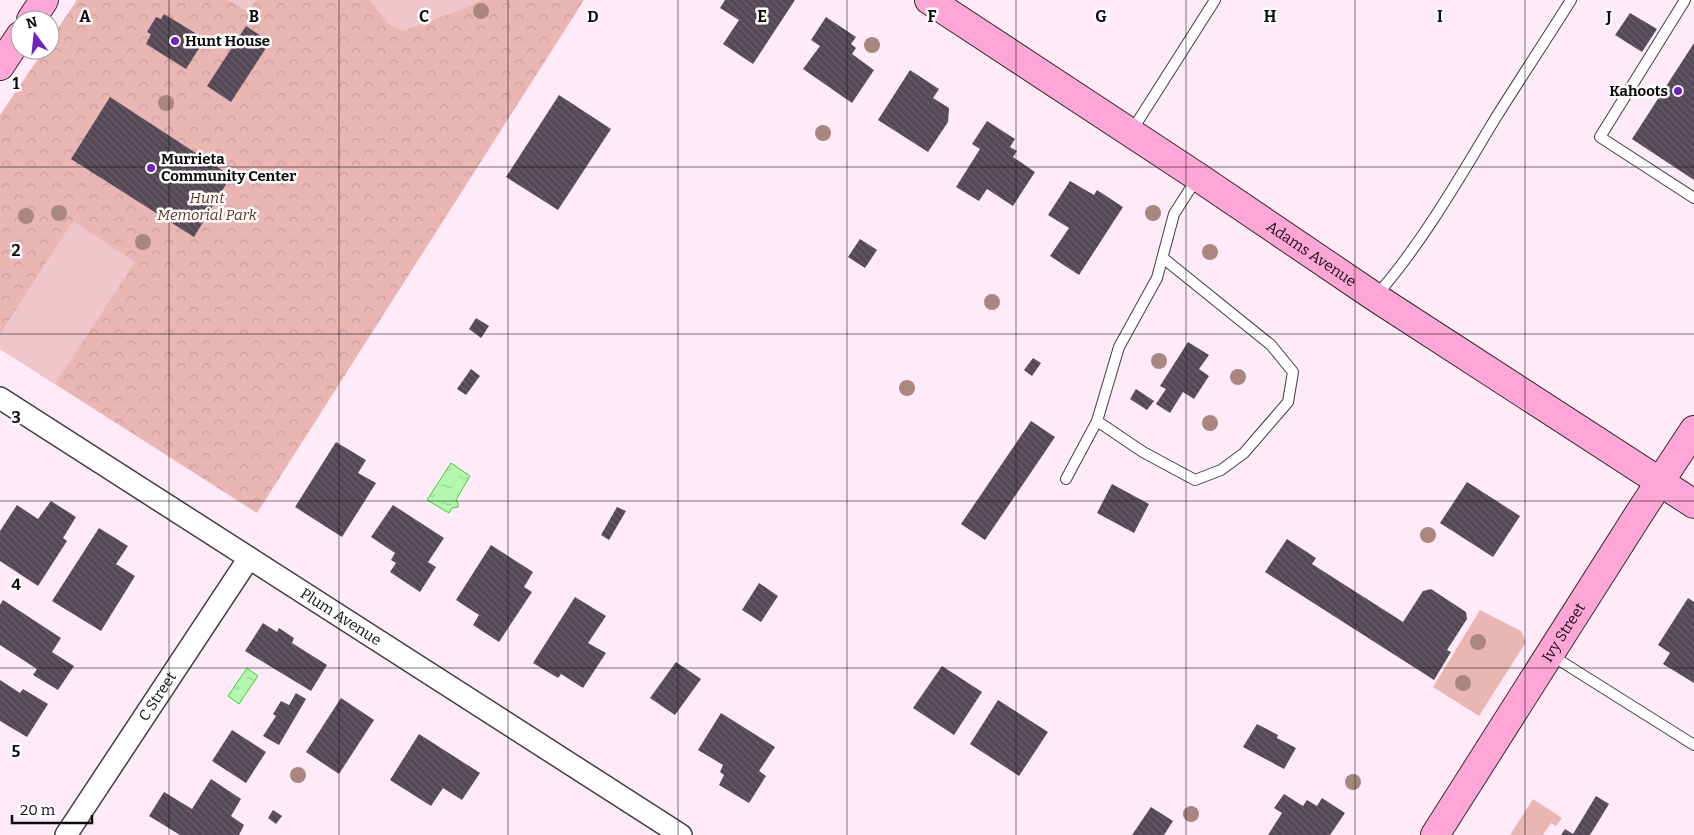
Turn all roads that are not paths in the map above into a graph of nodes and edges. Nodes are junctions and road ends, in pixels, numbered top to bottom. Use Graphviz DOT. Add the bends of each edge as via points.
graph roads {
  1 [pos="929,0"];
  2 [pos="1215,0"];
  3 [pos="1571,0"];
  4 [pos="1686,0"];
  5 [pos="10,51"];
  6 [pos="0,66"];
  7 [pos="1130,133"];
  8 [pos="1198,177"];
  9 [pos="1694,198"];
  10 [pos="1162,258"];
  11 [pos="1375,297"];
  12 [pos="0,398"];
  13 [pos="1097,421"];
  14 [pos="1694,430"];
  15 [pos="1066,479"];
  16 [pos="1661,482"];
  17 [pos="1694,504"];
  18 [pos="249,558"];
  19 [pos="1550,655"];
  20 [pos="1694,745"];
  21 [pos="66,835"];
  22 [pos="681,835"];
  23 [pos="1436,835"];
  1 -- 7 [label="street, Adams Avenue"];
  2 -- 7 [label="lane"];
  3 -- 11 [label="lane" via="1446,199 1395,274"];
  4 -- 9 [label="lane" via="1600,138"];
  5 -- 6 [label="street"];
  7 -- 8 [label="street, Adams Avenue"];
  8 -- 10 [label="lane" via="1174,214"];
  8 -- 11 [label="street, Adams Avenue"];
  10 -- 13 [label="lane" via="1158,278 1119,347"];
  10 -- 13 [label="lane" via="1271,345 1293,372 1288,402 1244,453 1221,470 1195,480 1143,452"];
  11 -- 16 [label="street, Adams Avenue"];
  12 -- 18 [label="street, Plum Avenue"];
  13 -- 15 [label="lane"];
  14 -- 16 [label="street, Ivy Street"];
  16 -- 17 [label="street, Adams Avenue"];
  16 -- 19 [label="street, Ivy Street"];
  18 -- 21 [label="street, C Street"];
  18 -- 22 [label="street, Plum Avenue"];
  19 -- 20 [label="lane"];
  19 -- 23 [label="street, Ivy Street"];
}
